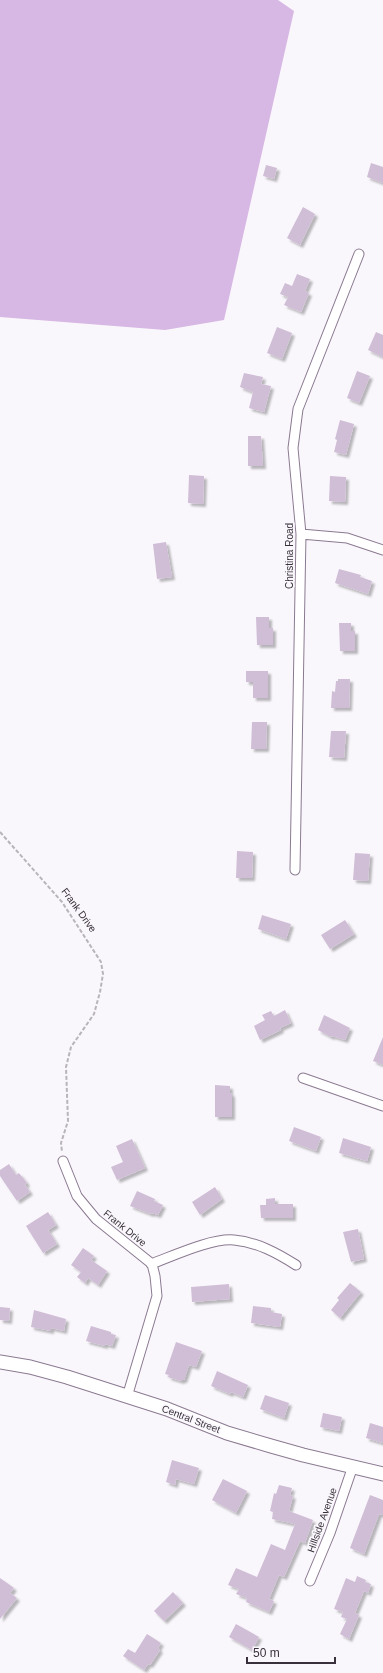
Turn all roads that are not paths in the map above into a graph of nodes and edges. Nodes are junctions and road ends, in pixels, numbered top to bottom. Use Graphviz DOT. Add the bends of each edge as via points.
graph roads {
  1 [pos="359,254"];
  2 [pos="301,534"];
  3 [pos="383,550"];
  4 [pos="296,870"];
  5 [pos="303,1078"];
  6 [pos="383,1106"];
  7 [pos="63,1161"];
  8 [pos="151,1264"];
  9 [pos="296,1265"];
  10 [pos="0,1362"];
  11 [pos="127,1397"];
  12 [pos="353,1466"];
  13 [pos="383,1474"];
  14 [pos="310,1581"];
  1 -- 2 [label="street, Christina Road" via="298,409 293,448"];
  2 -- 3 [label="street" via="347,538"];
  2 -- 4 [label="street, Christina Road"];
  5 -- 6 [label="street"];
  7 -- 8 [label="street, Frank Drive" via="77,1196 96,1219"];
  8 -- 9 [label="street" via="208,1243 232,1240 252,1243 276,1252"];
  8 -- 11 [label="street" via="156,1276 157,1296"];
  10 -- 11 [label="street, Central Street" via="60,1375"];
  11 -- 12 [label="street, Central Street" via="167,1409 227,1433 303,1455"];
  12 -- 13 [label="street, Central Street"];
  12 -- 14 [label="street, Hillside Avenue"];
}
